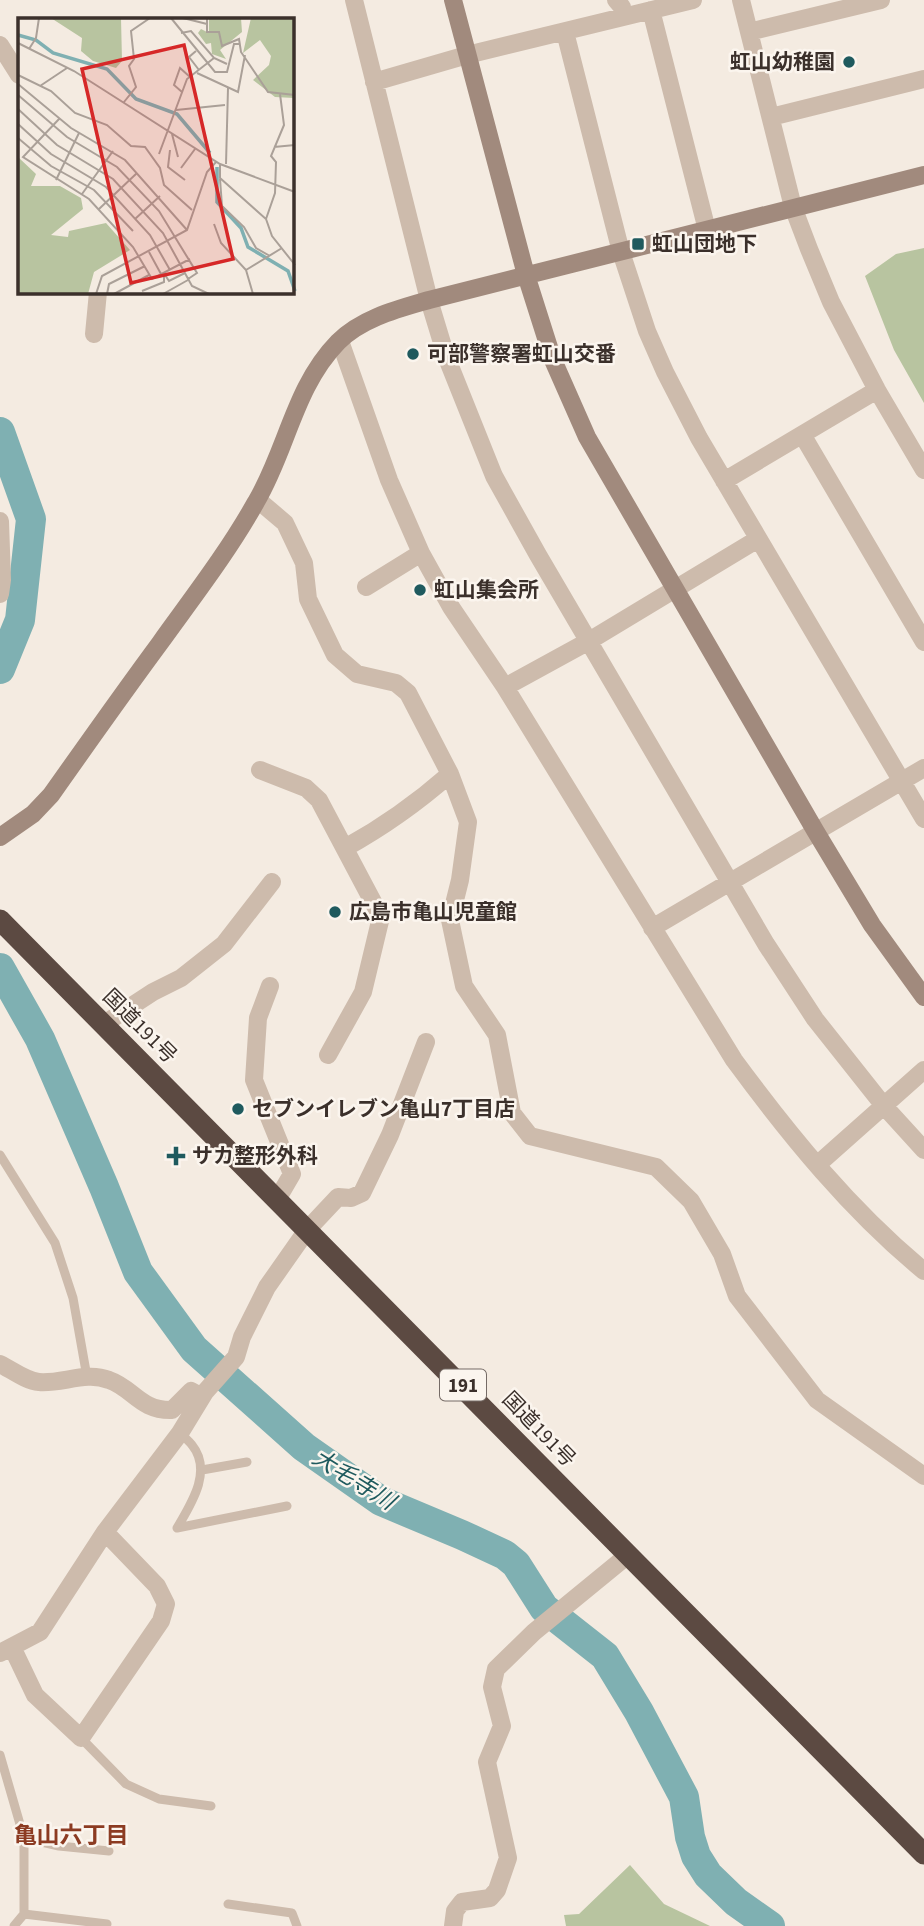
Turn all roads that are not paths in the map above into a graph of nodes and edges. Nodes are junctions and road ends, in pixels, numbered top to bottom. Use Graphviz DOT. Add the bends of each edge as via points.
graph roads {
  1 [pos="354,0"];
  2 [pos="453,0"];
  3 [pos="694,0"];
  4 [pos="741,0"];
  5 [pos="881,0"];
  6 [pos="621,6"];
  7 [pos="651,10"];
  8 [pos="565,32"];
  9 [pos="749,32"];
  10 [pos="0,45"];
  11 [pos="467,55"];
  12 [pos="18,73"];
  13 [pos="924,79"];
  14 [pos="374,82"];
  15 [pos="771,117"];
  16 [pos="924,175"];
  17 [pos="793,207"];
  18 [pos="707,230"];
  19 [pos="621,252"];
  20 [pos="526,275"];
  21 [pos="99,294"];
  22 [pos="429,300"];
  23 [pos="94,334"];
  24 [pos="340,341"];
  25 [pos="877,390"];
  26 [pos="803,436"];
  27 [pos="924,470"];
  28 [pos="724,481"];
  29 [pos="258,500"];
  30 [pos="0,521"];
  31 [pos="758,539"];
  32 [pos="421,553"];
  33 [pos="366,587"];
  34 [pos="674,589"];
  35 [pos="0,594"];
  36 [pos="589,640"];
  37 [pos="924,642"];
  38 [pos="505,687"];
  39 [pos="924,768"];
  40 [pos="260,770"];
  41 [pos="450,774"];
  42 [pos="901,782"];
  43 [pos="924,819"];
  44 [pos="816,832"];
  45 [pos="0,837"];
  46 [pos="345,848"];
  47 [pos="272,882"];
  48 [pos="731,882"];
  49 [pos="0,920"];
  50 [pos="652,928"];
  51 [pos="270,986"];
  52 [pos="924,997"];
  53 [pos="104,1024"];
  54 [pos="426,1042"];
  55 [pos="328,1055"];
  56 [pos="924,1070"];
  57 [pos="884,1106"];
  58 [pos="924,1150"];
  59 [pos="0,1155"];
  60 [pos="817,1164"];
  61 [pos="278,1198"];
  62 [pos="307,1230"];
  63 [pos="924,1271"];
  64 [pos="0,1364"];
  65 [pos="86,1377"];
  66 [pos="203,1394"];
  67 [pos="180,1433"];
  68 [pos="247,1462"];
  69 [pos="202,1470"];
  70 [pos="924,1476"];
  71 [pos="287,1506"];
  72 [pos="105,1532"];
  73 [pos="628,1555"];
  74 [pos="6,1650"];
  75 [pos="82,1738"];
  76 [pos="0,1755"];
  77 [pos="211,1806"];
  78 [pos="24,1838"];
  79 [pos="109,1851"];
  80 [pos="924,1853"];
  81 [pos="228,1904"];
  82 [pos="24,1914"];
  83 [pos="107,1924"];
  84 [pos="14,1926"];
  85 [pos="297,1926"];
  86 [pos="453,1926"];
  1 -- 14 [label="street"];
  2 -- 11 [label="street"];
  3 -- 7 [label="street"];
  4 -- 9 [label="street"];
  5 -- 9 [label="street"];
  6 -- 7 [label="street"];
  6 -- 8 [label="street"];
  7 -- 18 [label="street"];
  8 -- 11 [label="street"];
  8 -- 19 [label="street"];
  9 -- 15 [label="street"];
  10 -- 12 [label="street"];
  11 -- 14 [label="street"];
  11 -- 20 [label="street"];
  13 -- 15 [label="street"];
  14 -- 22 [label="street"];
  15 -- 17 [label="street"];
  16 -- 17 [label="street"];
  17 -- 18 [label="street"];
  17 -- 25 [label="street" via="831,302"];
  18 -- 19 [label="street"];
  19 -- 20 [label="street"];
  19 -- 28 [label="street" via="665,372"];
  20 -- 22 [label="street"];
  20 -- 34 [label="street" via="553,360 587,437"];
  21 -- 23 [label="street"];
  22 -- 24 [label="street" via="368,321"];
  22 -- 36 [label="street" via="494,476"];
  24 -- 29 [label="street" via="315,370 300,399"];
  24 -- 32 [label="street" via="389,480"];
  25 -- 26 [label="street"];
  25 -- 27 [label="street"];
  26 -- 28 [label="street"];
  26 -- 37 [label="street"];
  28 -- 31 [label="street"];
  29 -- 41 [label="street" via="285,523 304,564 308,599 335,655 357,674 396,683 408,693"];
  29 -- 45 [label="street" via="227,551 51,794 33,814"];
  30 -- 35 [label="street"];
  31 -- 34 [label="street"];
  31 -- 42 [label="street"];
  32 -- 33 [label="street"];
  32 -- 38 [label="street"];
  34 -- 36 [label="street"];
  34 -- 44 [label="street"];
  36 -- 38 [label="street"];
  36 -- 48 [label="street"];
  38 -- 50 [label="street"];
  39 -- 42 [label="street"];
  40 -- 46 [label="street" via="313,794"];
  41 -- 46 [label="street" via="381,828"];
  41 -- 70 [label="street" via="468,822 450,920 464,986 497,1035 512,1113 530,1136 656,1167 691,1201 722,1254 737,1296 817,1400"];
  42 -- 43 [label="street"];
  42 -- 44 [label="street"];
  44 -- 48 [label="street"];
  44 -- 52 [label="street" via="872,925"];
  46 -- 55 [label="street" via="381,917 363,992"];
  47 -- 53 [label="street" via="223,944 181,978"];
  48 -- 50 [label="street"];
  48 -- 57 [label="street" via="815,1019"];
  49 -- 53 [label="highway, 国道191号 / 191"];
  50 -- 60 [label="street" via="734,1060"];
  51 -- 61 [label="street" via="258,1018 254,1080 292,1174"];
  53 -- 61 [label="highway, 国道191号 / 191"];
  54 -- 62 [label="street" via="362,1193 338,1197"];
  56 -- 57 [label="street"];
  57 -- 58 [label="street"];
  57 -- 60 [label="street"];
  59 -- 65 [label="lane" via="55,1243 74,1298"];
  60 -- 63 [label="street" via="866,1219"];
  61 -- 62 [label="highway, 国道191号 / 191"];
  62 -- 66 [label="street" via="267,1287 236,1357"];
  62 -- 73 [label="highway, 国道191号 / 191"];
  64 -- 65 [label="street" via="41,1383"];
  65 -- 66 [label="street" via="108,1379 140,1402 163,1410 172,1410 191,1391"];
  66 -- 67 [label="street"];
  67 -- 69 [label="lane" via="194,1447"];
  67 -- 72 [label="street"];
  68 -- 69 [label="lane"];
  69 -- 71 [label="lane" via="195,1497 177,1528"];
  72 -- 74 [label="street" via="40,1632"];
  72 -- 75 [label="street" via="157,1587 166,1604 161,1621"];
  73 -- 80 [label="highway, 国道191号 / 191"];
  73 -- 86 [label="street" via="496,1669 492,1686 502,1726 487,1762 508,1857 497,1890 489,1898 461,1902"];
  74 -- 75 [label="street" via="35,1695"];
  75 -- 77 [label="lane" via="126,1784 159,1799"];
  76 -- 78 [label="lane"];
  78 -- 79 [label="lane"];
  78 -- 82 [label="lane"];
  81 -- 85 [label="lane" via="292,1913"];
  82 -- 83 [label="lane"];
  82 -- 84 [label="lane"];
}
